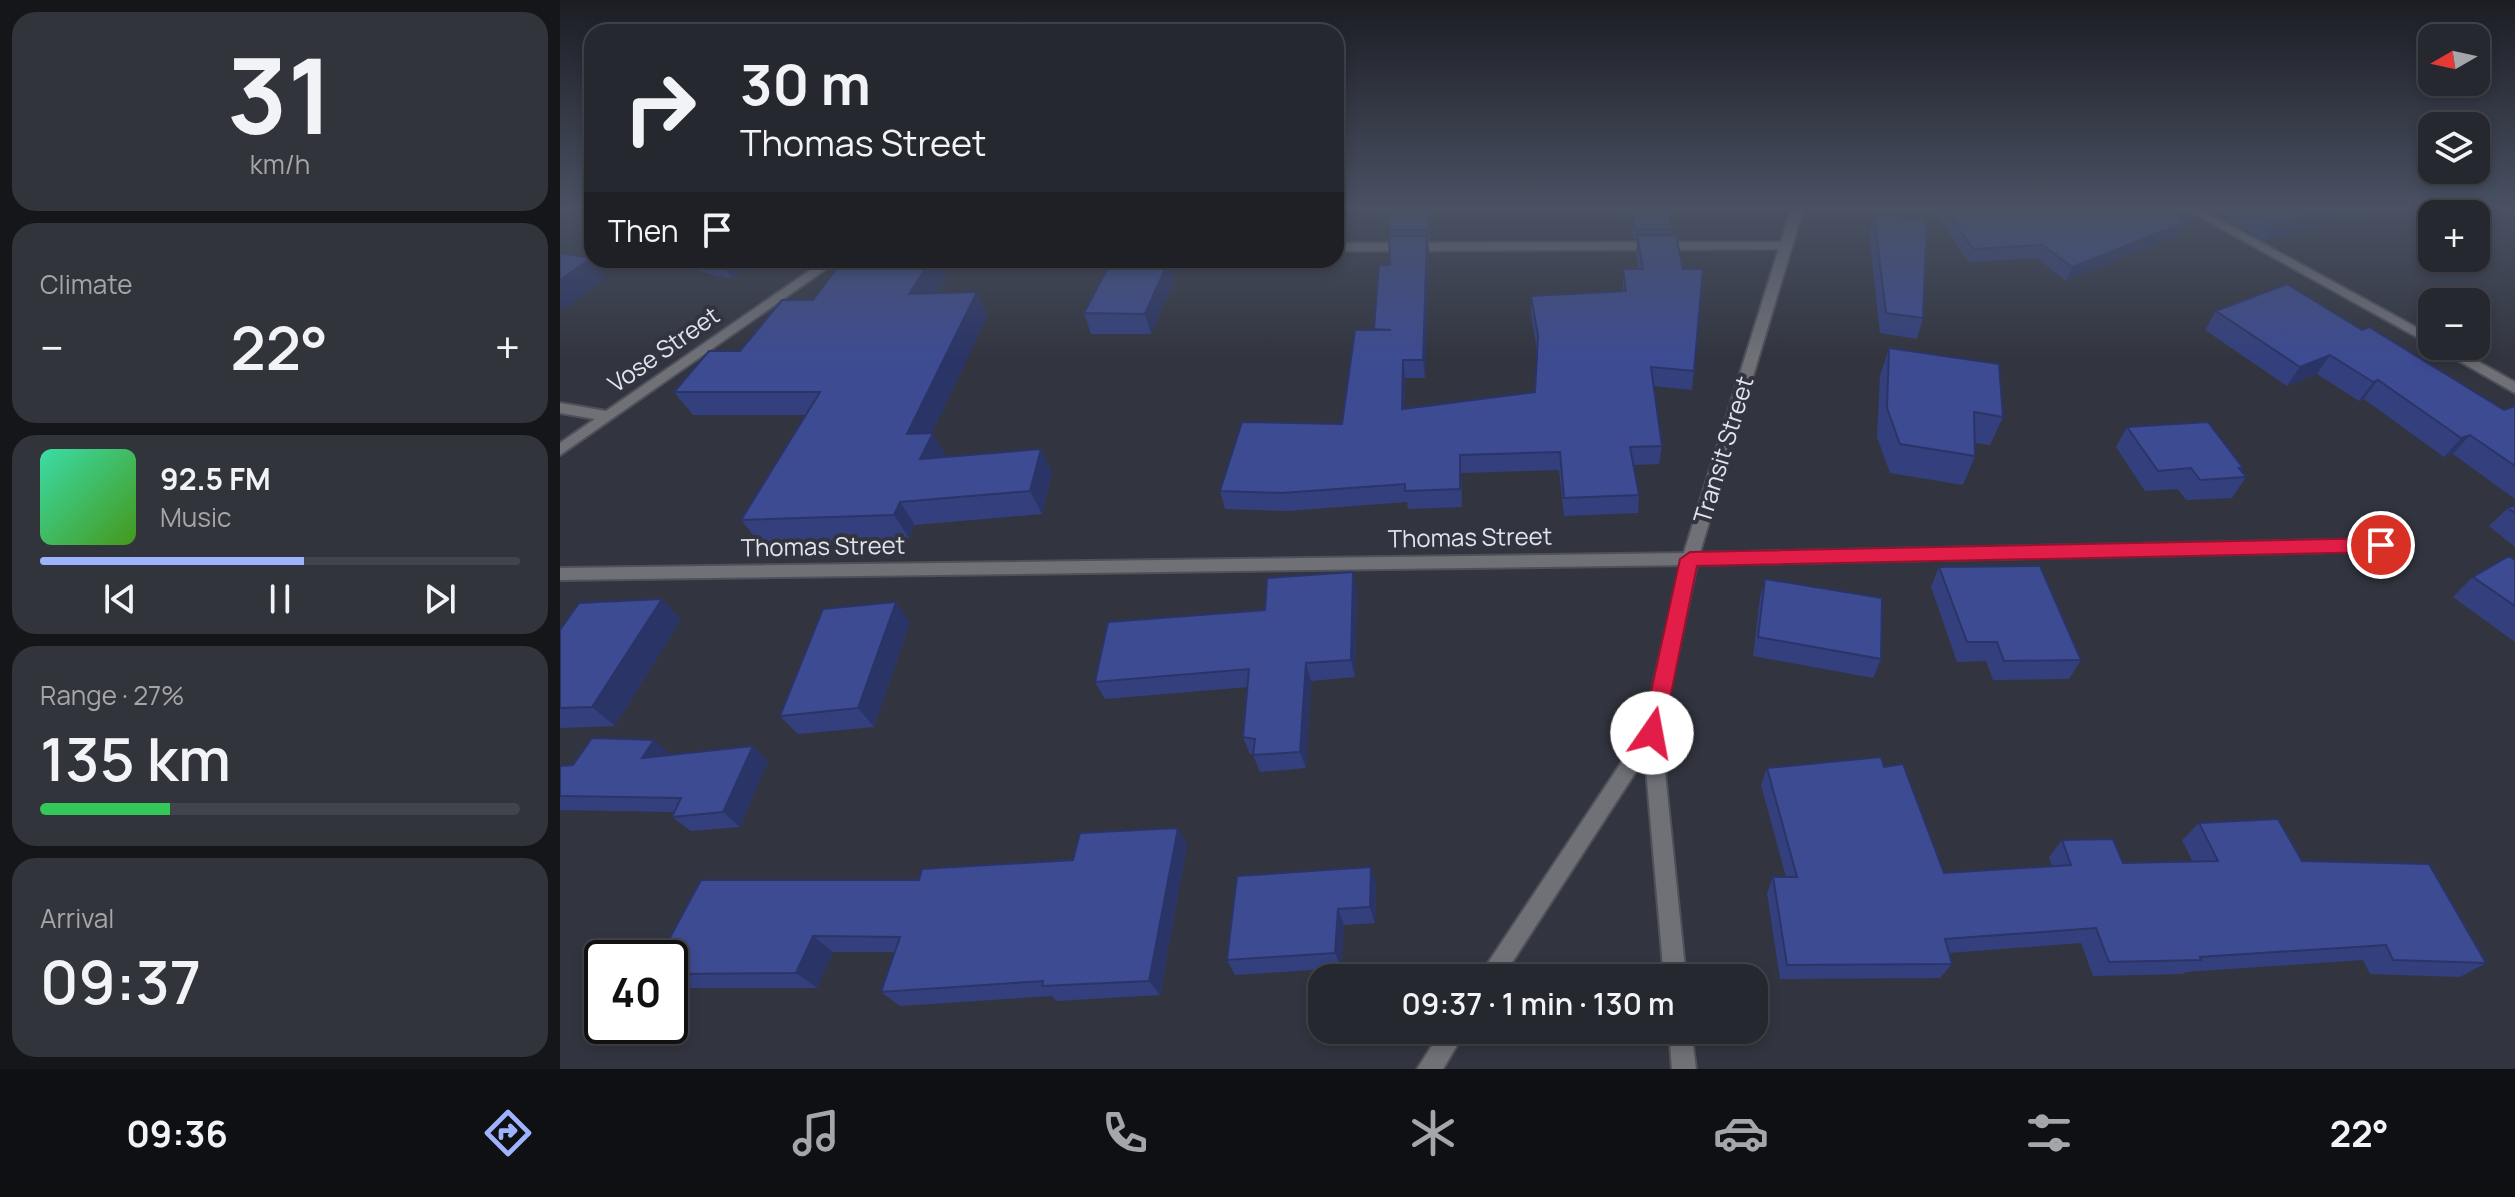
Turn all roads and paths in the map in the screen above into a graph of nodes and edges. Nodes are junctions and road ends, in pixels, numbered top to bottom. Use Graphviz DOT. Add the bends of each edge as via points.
graph roads {
  1 [pos="1783,260"];
  2 [pos="2284,260"];
  3 [pos="821,268"];
  4 [pos="2418,334"];
  5 [pos="2465,360"];
  6 [pos="2515,388"];
  7 [pos="560,408"];
  8 [pos="607,416"];
  9 [pos="560,450"];
  10 [pos="2381,545"];
  11 [pos="1690,559"];
  12 [pos="560,574"];
  13 [pos="1652,733"];
  14 [pos="1498,964"];
  15 [pos="1674,964"];
  16 [pos="1446,1044"];
  17 [pos="1681,1044"];
  18 [pos="1429,1069"];
  19 [pos="1684,1069"];
  1 -- 11 [label="street, Transit Street"];
  2 -- 4 [label="street"];
  3 -- 8 [label="street, Vose Street"];
  5 -- 6 [label="street"];
  7 -- 8 [label="street"];
  8 -- 9 [label="street, Vose Street"];
  10 -- 11 [label="street, Thomas Street"];
  11 -- 12 [label="street, Thomas Street"];
  11 -- 13 [label="street, Transit Street"];
  13 -- 14 [label="street, Transit Street"];
  13 -- 15 [label="street"];
  16 -- 18 [label="street"];
  17 -- 19 [label="street"];
}
